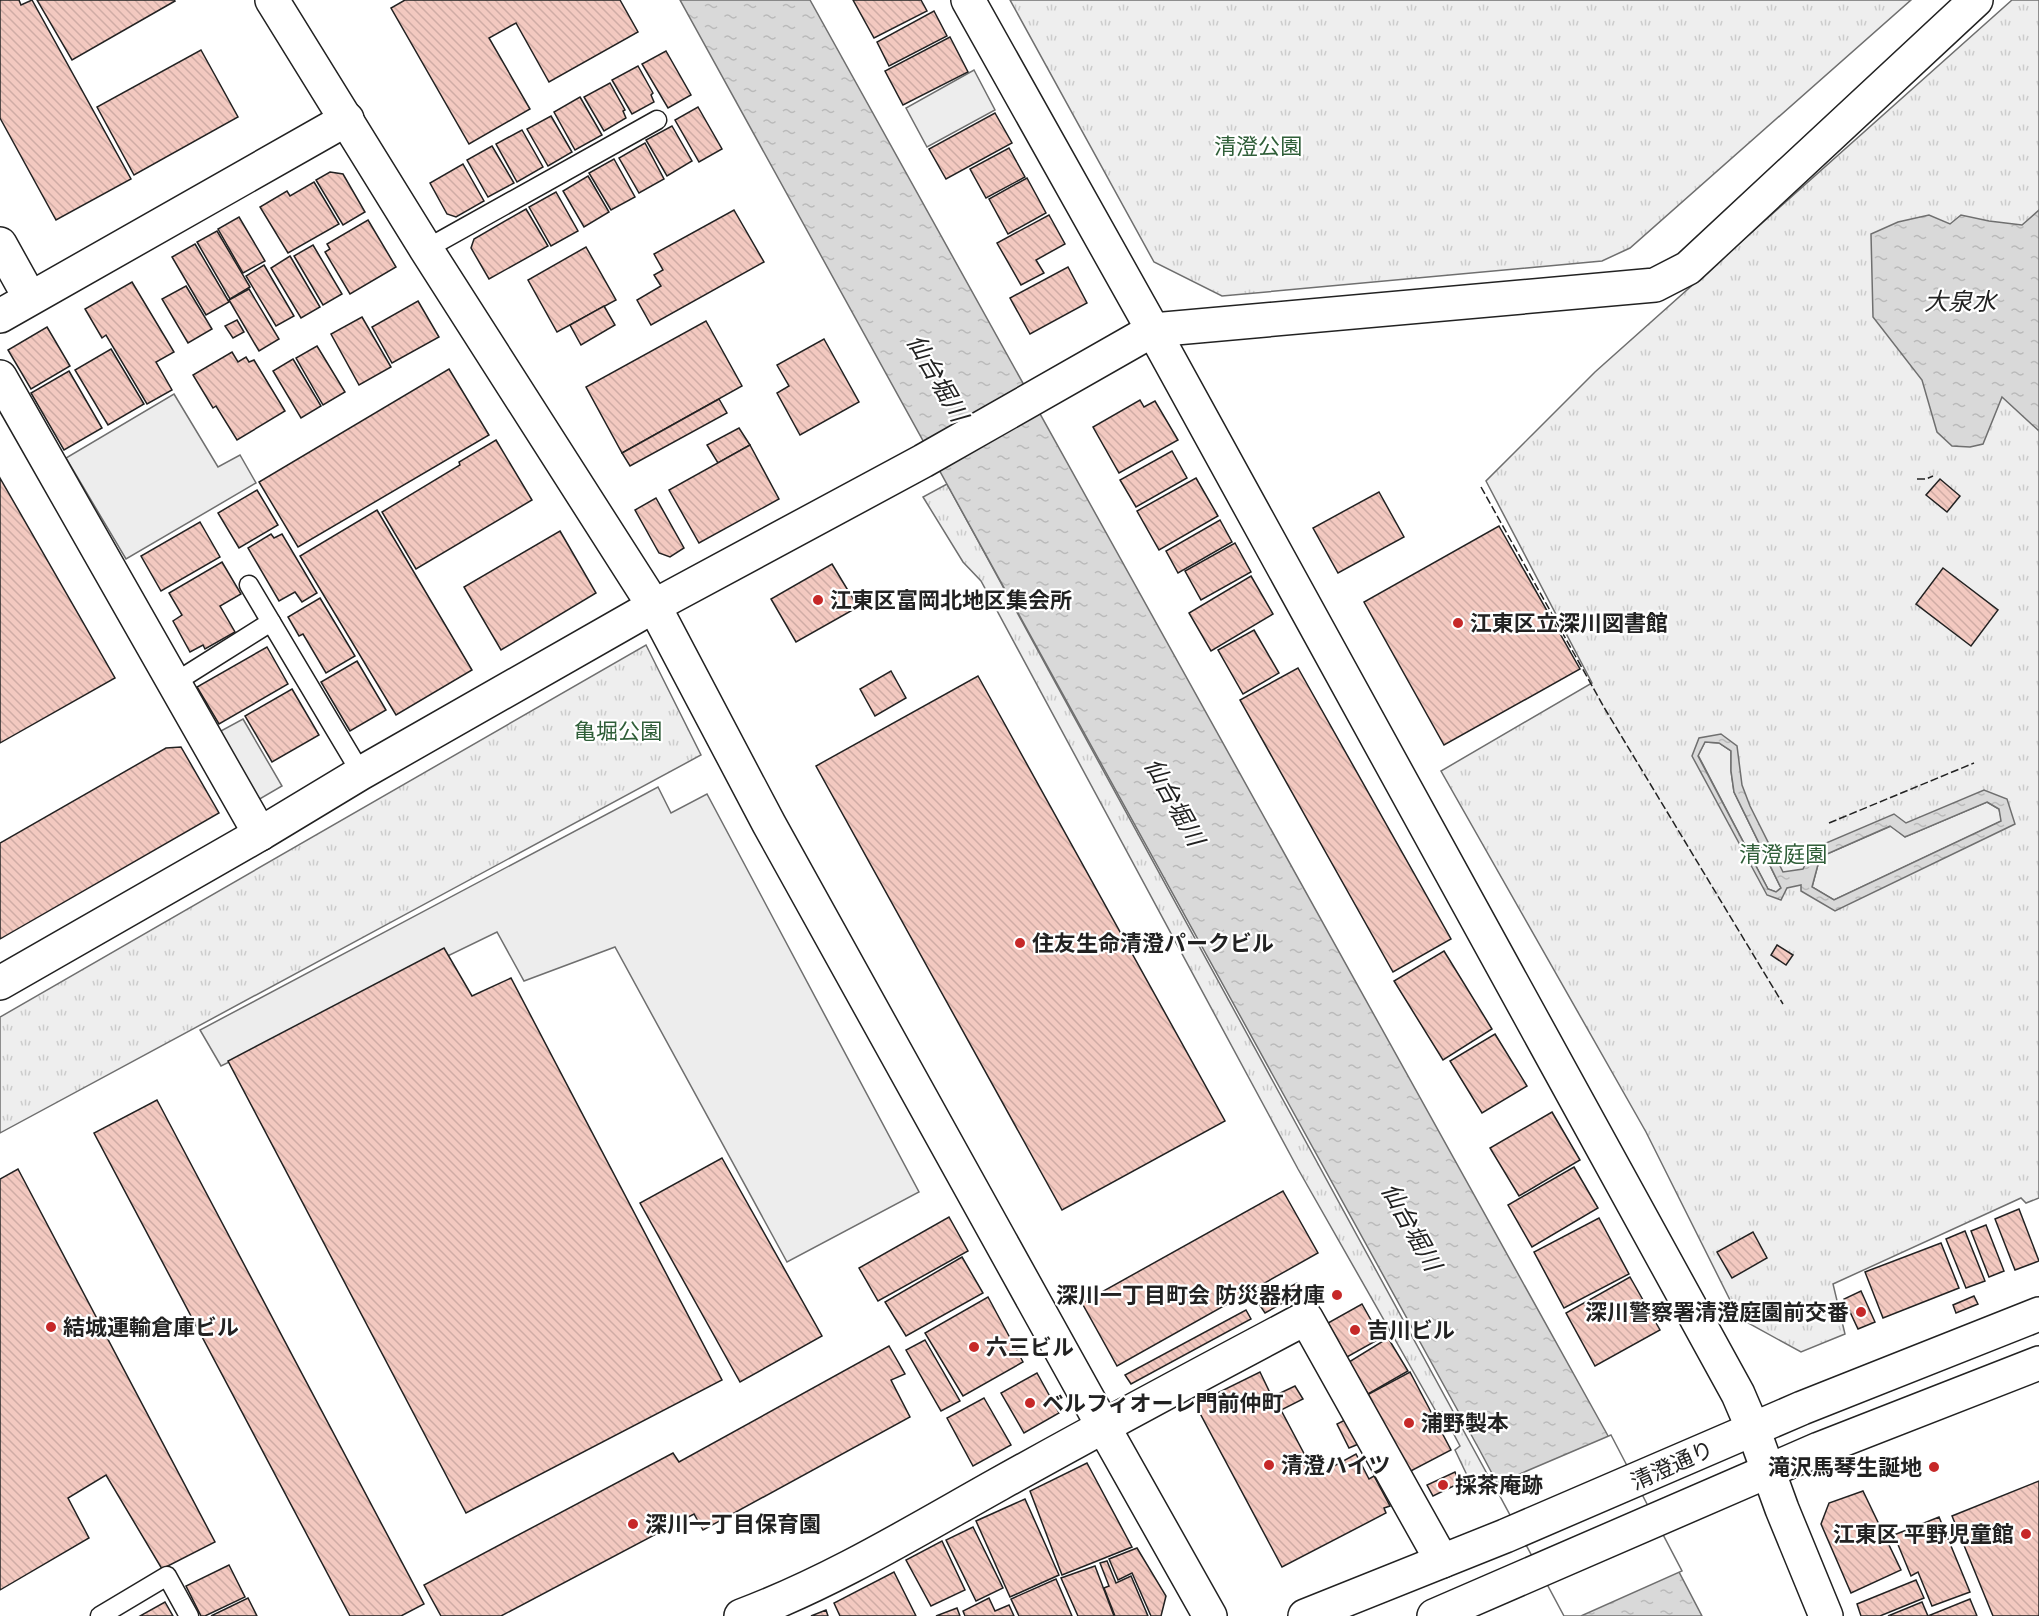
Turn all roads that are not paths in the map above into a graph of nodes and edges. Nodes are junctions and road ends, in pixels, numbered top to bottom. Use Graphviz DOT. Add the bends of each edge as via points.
graph roads {
  1 [pos="272,0"];
  2 [pos="968,0"];
  3 [pos="1976,0"];
  4 [pos="346,119"];
  5 [pos="657,120"];
  6 [pos="0,244"];
  7 [pos="426,249"];
  8 [pos="30,298"];
  9 [pos="0,316"];
  10 [pos="1153,330"];
  11 [pos="0,377"];
  12 [pos="249,585"];
  13 [pos="654,606"];
  14 [pos="271,622"];
  15 [pos="174,683"];
  16 [pos="361,773"];
  17 [pos="260,834"];
  18 [pos="0,983"];
  19 [pos="2039,1314"];
  20 [pos="2039,1363"];
  21 [pos="1103,1426"];
  22 [pos="1753,1429"];
  23 [pos="1768,1471"];
  24 [pos="1442,1561"];
  25 [pos="100,1616"];
  26 [pos="189,1616"];
  27 [pos="741,1616"];
  28 [pos="1210,1616"];
  29 [pos="1305,1616"];
  30 [pos="1434,1616"];
  31 [pos="1826,1616"];
  1 -- 4 [label="street"];
  2 -- 10 [label="street"];
  3 -- 10 [label="street" via="1688,267 1655,285"];
  4 -- 7 [label="street"];
  4 -- 8 [label="street"];
  5 -- 7 [label="lane"];
  6 -- 8 [label="street"];
  7 -- 13 [label="street"];
  8 -- 9 [label="street"];
  10 -- 13 [label="street" via="923,461"];
  10 -- 22 [label="street" via="1738,1394"];
  11 -- 15 [label="street"];
  12 -- 14 [label="lane"];
  13 -- 16 [label="street"];
  13 -- 21 [label="street" via="769,824"];
  14 -- 15 [label="lane"];
  14 -- 16 [label="lane"];
  15 -- 17 [label="street"];
  16 -- 17 [label="street"];
  17 -- 18 [label="street"];
  19 -- 22 [label="street, 清澄通り"];
  20 -- 23 [label="street, 清澄通り"];
  21 -- 24 [label="street" via="1306,1318"];
  21 -- 27 [label="street" via="835,1575"];
  21 -- 28 [label="street"];
  22 -- 23 [label="street"];
  22 -- 24 [label="street, 清澄通り"];
  23 -- 30 [label="street, 清澄通り"];
  23 -- 31 [label="street"];
  24 -- 29 [label="street, 清澄通り"];
  25 -- 26 [label="lane" via="167,1576"];
}
